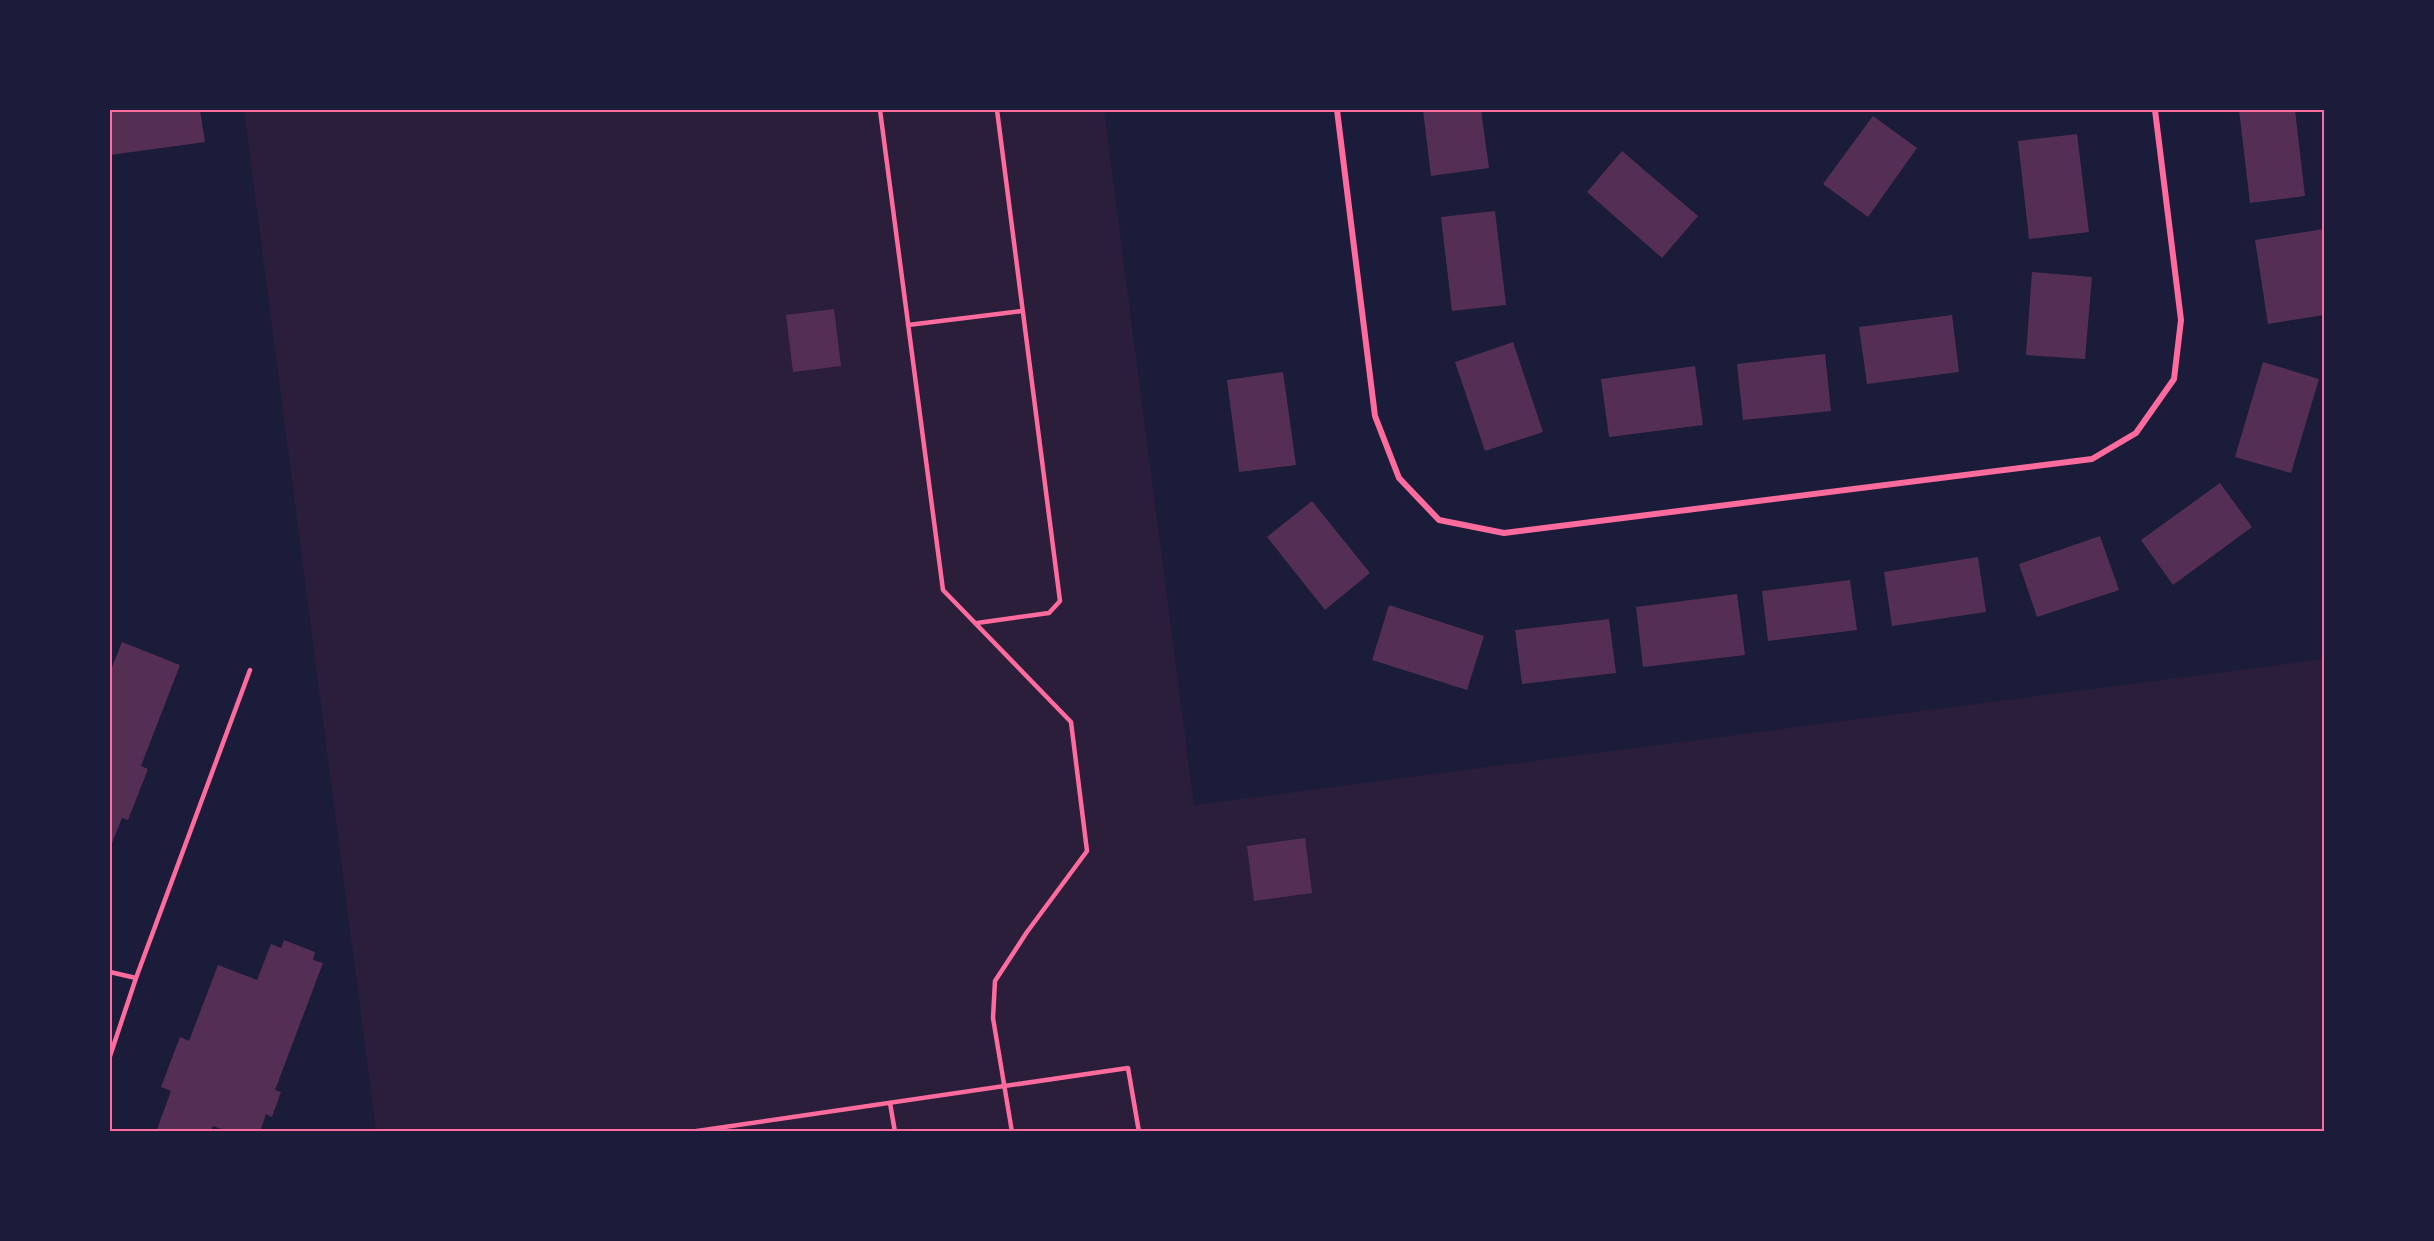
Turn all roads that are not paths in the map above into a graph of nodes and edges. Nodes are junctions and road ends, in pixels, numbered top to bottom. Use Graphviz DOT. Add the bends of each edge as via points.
graph roads {
  1 [pos="880,110"];
  2 [pos="997,110"];
  3 [pos="1337,110"];
  4 [pos="2155,110"];
  5 [pos="1022,311"];
  6 [pos="908,325"];
  7 [pos="977,623"];
  8 [pos="250,670"];
  9 [pos="110,972"];
  10 [pos="136,978"];
  11 [pos="110,1056"];
  12 [pos="1005,1086"];
  13 [pos="890,1103"];
  14 [pos="690,1131"];
  15 [pos="895,1131"];
  16 [pos="1011,1131"];
  17 [pos="1139,1131"];
  1 -- 6 [label="lane"];
  2 -- 5 [label="lane"];
  3 -- 4 [label="street" via="1375,416 1395,468 1399,478 1439,520 1504,533 2092,459 2136,433 2174,379 2181,320"];
  5 -- 6 [label="lane"];
  5 -- 7 [label="lane" via="1060,601 1049,613"];
  6 -- 7 [label="lane" via="943,590"];
  7 -- 12 [label="lane" via="1071,722 1087,851 995,981 993,1018"];
  8 -- 10 [label="lane"];
  9 -- 10 [label="lane"];
  10 -- 11 [label="lane"];
  12 -- 13 [label="lane"];
  12 -- 16 [label="lane"];
  12 -- 17 [label="lane" via="1128,1068"];
  13 -- 14 [label="lane"];
  13 -- 15 [label="lane"];
}
